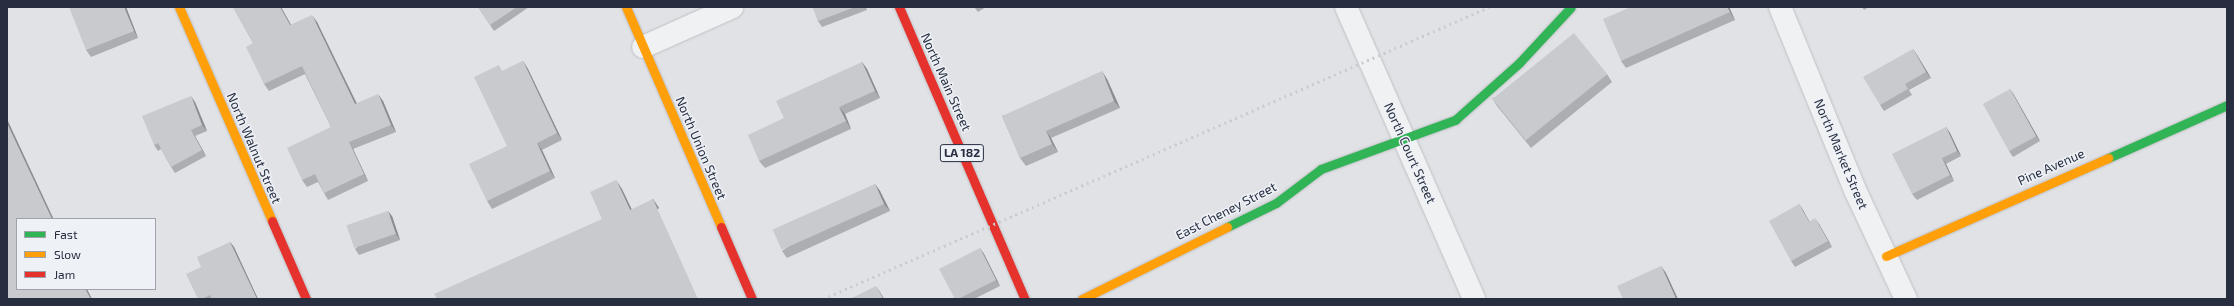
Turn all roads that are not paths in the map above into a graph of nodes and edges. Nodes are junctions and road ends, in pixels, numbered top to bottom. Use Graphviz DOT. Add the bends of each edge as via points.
graph roads {
  1 [pos="179,7"];
  2 [pos="626,7"];
  3 [pos="732,7"];
  4 [pos="899,7"];
  5 [pos="1346,7"];
  6 [pos="1571,7"];
  7 [pos="1780,7"];
  8 [pos="643,47"];
  9 [pos="2227,105"];
  10 [pos="1404,138"];
  11 [pos="1886,256"];
  12 [pos="306,299"];
  13 [pos="752,299"];
  14 [pos="1026,299"];
  15 [pos="1082,299"];
  16 [pos="1474,299"];
  17 [pos="1906,299"];
  1 -- 12 [label="street, North Walnut Street"];
  2 -- 8 [label="street, North Union Street"];
  3 -- 8 [label="street"];
  4 -- 14 [label="street, North Main Street / LA 182"];
  5 -- 10 [label="street, North Court Street"];
  6 -- 10 [label="street, East Cheney Street" via="1477,102 1455,120"];
  7 -- 11 [label="street, North Market Street" via="1856,192"];
  8 -- 13 [label="street, North Union Street"];
  9 -- 11 [label="street, Pine Avenue"];
  10 -- 15 [label="street, East Cheney Street" via="1321,169 1276,203"];
  10 -- 16 [label="street, North Court Street"];
  11 -- 17 [label="street, North Market Street"];
}
